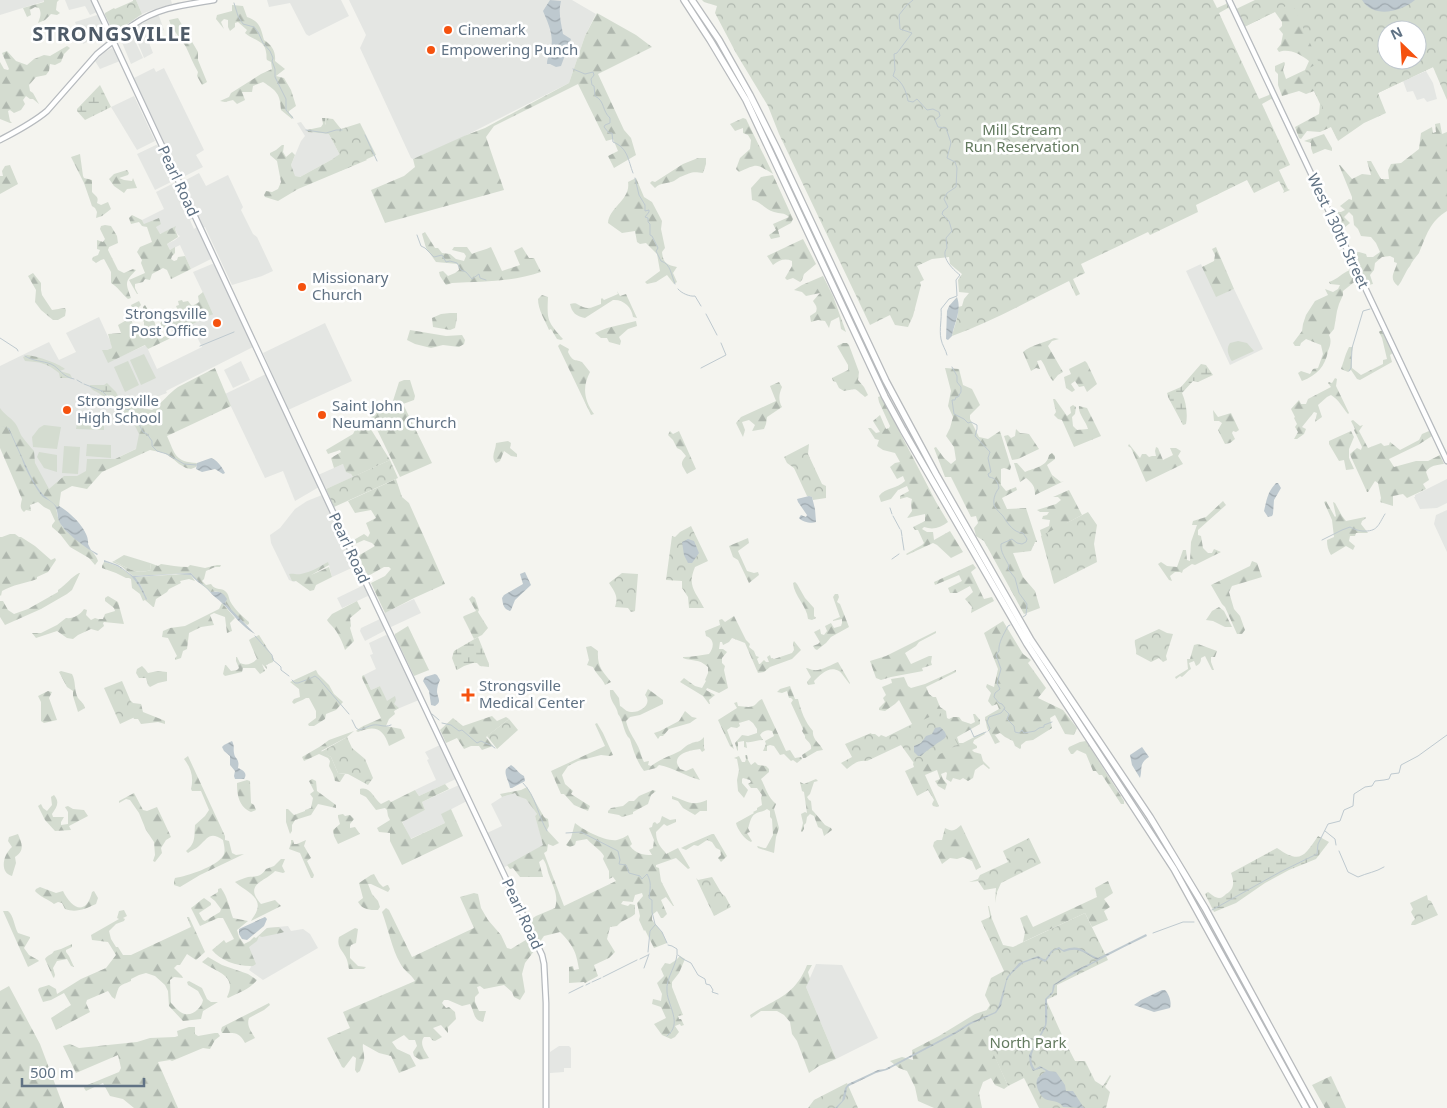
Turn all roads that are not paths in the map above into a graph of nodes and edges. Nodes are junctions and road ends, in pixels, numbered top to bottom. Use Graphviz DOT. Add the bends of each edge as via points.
graph roads {
  1 [pos="94,0"];
  2 [pos="214,0"];
  3 [pos="684,0"];
  4 [pos="692,0"];
  5 [pos="1229,0"];
  6 [pos="106,26"];
  7 [pos="127,28"];
  8 [pos="113,41"];
  9 [pos="0,140"];
  10 [pos="1447,461"];
  11 [pos="546,1108"];
  12 [pos="1306,1108"];
  13 [pos="1314,1108"];
  1 -- 6 [label="main road, Pearl Road"];
  2 -- 7 [label="main road" via="158,11"];
  3 -- 12 [label="highway" via="750,107 903,430 1027,644 1174,869"];
  4 -- 13 [label="highway" via="719,40 752,100 886,381 936,474 1031,640 1150,817 1205,908"];
  5 -- 10 [label="main road, West 130th Street"];
  6 -- 7 [label="main road" via="115,32"];
  6 -- 8 [label="main road, Pearl Road"];
  7 -- 8 [label="main road"];
  8 -- 9 [label="main road" via="47,111"];
  8 -- 11 [label="main road, Pearl Road" via="542,955 546,999"];
}
